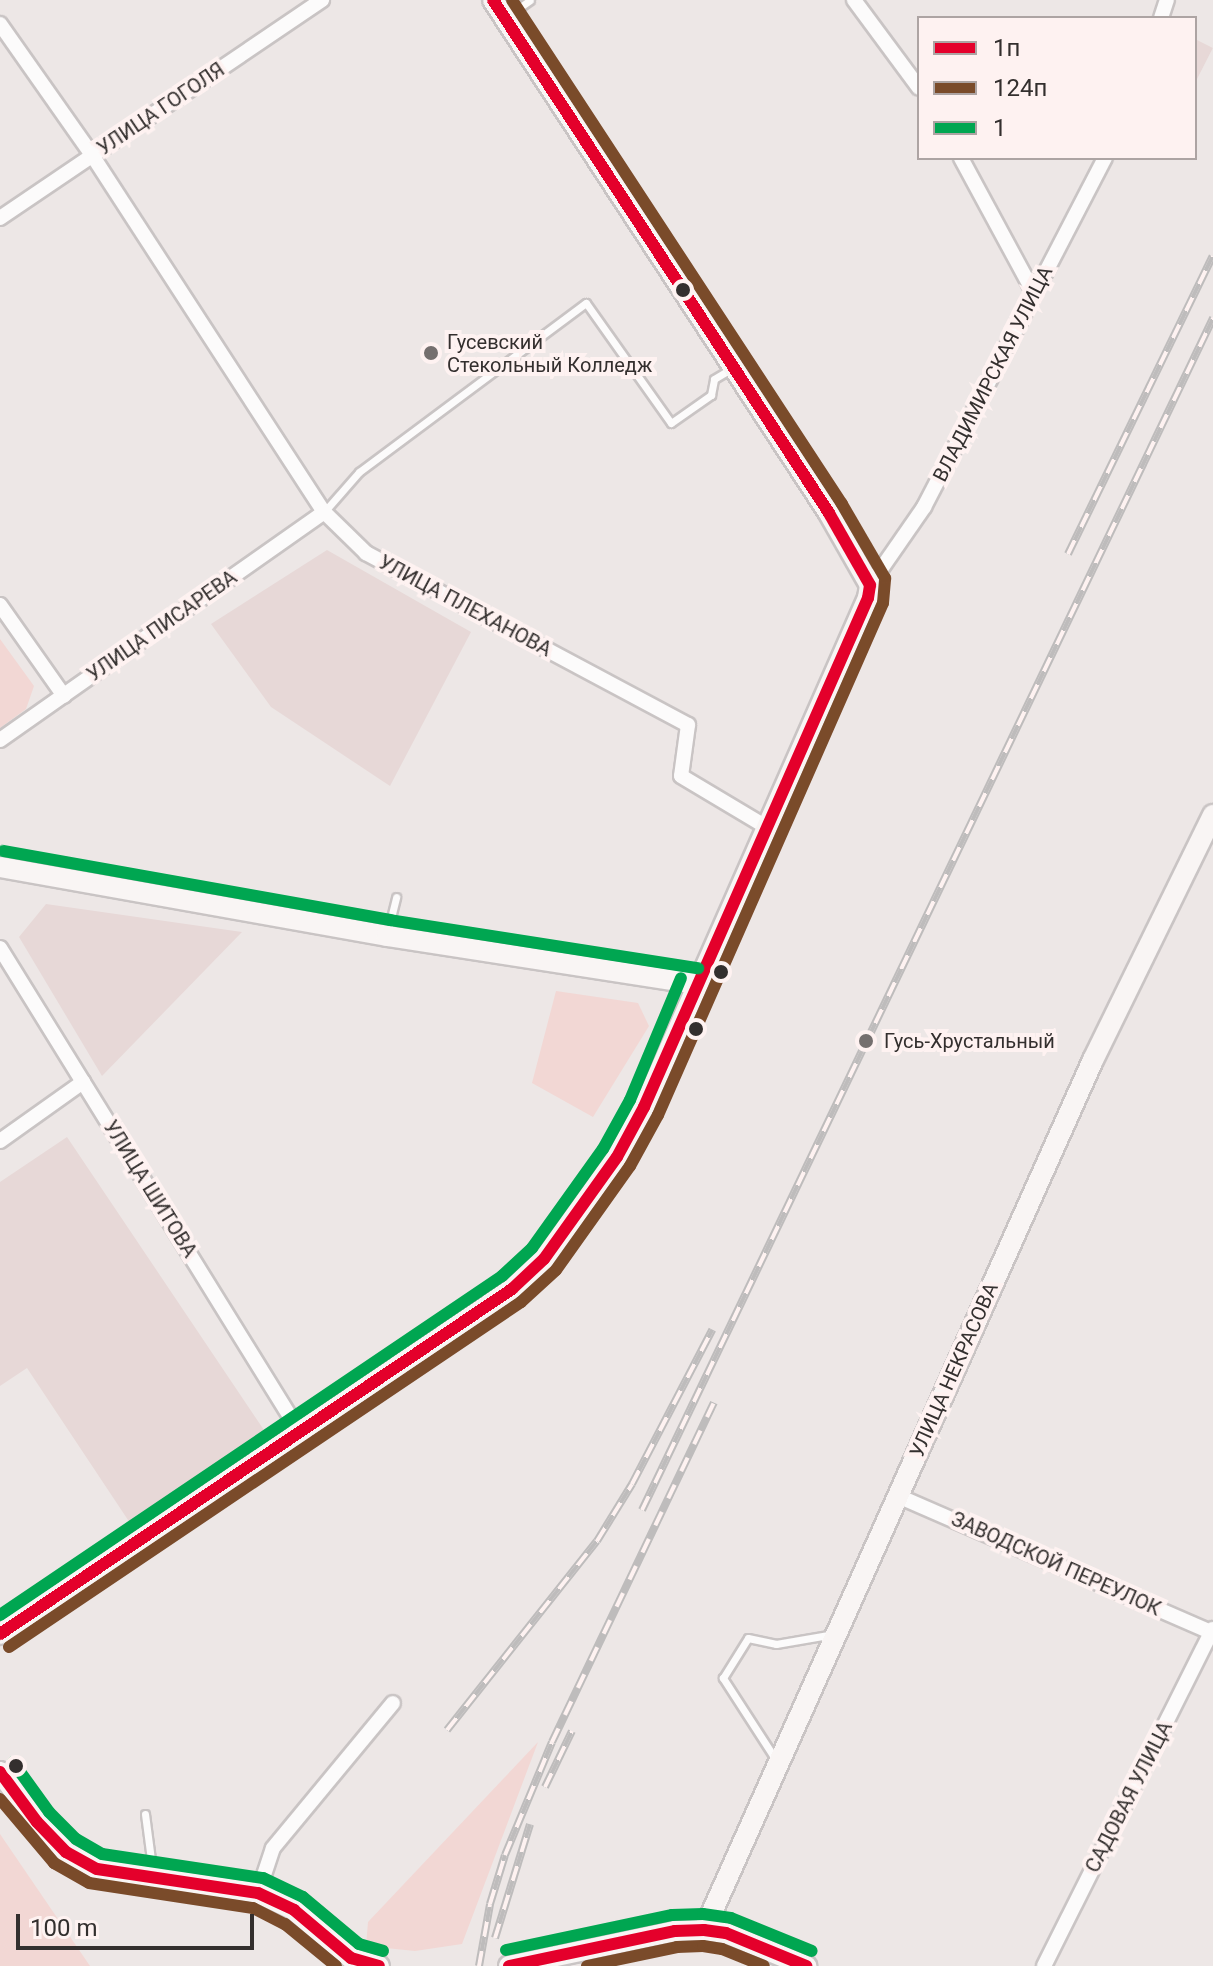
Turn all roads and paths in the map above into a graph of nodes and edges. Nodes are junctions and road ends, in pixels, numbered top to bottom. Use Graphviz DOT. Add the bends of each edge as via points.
graph roads {
  1 [pos="322,0"];
  2 [pos="493,0"];
  3 [pos="530,0"];
  4 [pos="854,0"];
  5 [pos="504,18"];
  6 [pos="0,24"];
  7 [pos="917,85"];
  8 [pos="92,155"];
  9 [pos="962,160"];
  10 [pos="1104,160"];
  11 [pos="0,218"];
  12 [pos="1034,293"];
  13 [pos="733,367"];
  14 [pos="324,512"];
  15 [pos="870,585"];
  16 [pos="0,605"];
  17 [pos="64,696"];
  18 [pos="0,740"];
  19 [pos="1213,815"];
  20 [pos="768,828"];
  21 [pos="0,867"];
  22 [pos="396,897"];
  23 [pos="387,936"];
  24 [pos="0,948"];
  25 [pos="696,984"];
  26 [pos="83,1082"];
  27 [pos="0,1141"];
  28 [pos="299,1431"];
  29 [pos="898,1496"];
  30 [pos="1212,1631"];
  31 [pos="837,1633"];
  32 [pos="0,1634"];
  33 [pos="393,1703"];
  34 [pos="777,1761"];
  35 [pos="0,1772"];
  36 [pos="145,1814"];
  37 [pos="154,1877"];
  38 [pos="258,1893"];
  39 [pos="704,1930"];
  40 [pos="379,1966"];
  41 [pos="509,1966"];
  42 [pos="806,1966"];
  43 [pos="1044,1966"];
  1 -- 8 [label="street, УЛИЦА ГОГОЛЯ"];
  2 -- 5 [label="main road"];
  3 -- 5 [label="lane"];
  4 -- 7 [label="street"];
  5 -- 13 [label="main road"];
  6 -- 8 [label="street, УЛИЦА ПЛЕХАНОВА"];
  8 -- 11 [label="street, УЛИЦА ГОГОЛЯ"];
  8 -- 14 [label="street, УЛИЦА ПЛЕХАНОВА"];
  9 -- 12 [label="street"];
  10 -- 12 [label="street, ВЛАДИМИРСКАЯ УЛИЦА"];
  12 -- 15 [label="street, ВЛАДИМИРСКАЯ УЛИЦА" via="924,507"];
  13 -- 14 [label="lane" via="714,379 711,395 671,423 586,303 359,472"];
  13 -- 15 [label="main road"];
  14 -- 17 [label="street, УЛИЦА ПИСАРЕВА"];
  14 -- 20 [label="street, УЛИЦА ПЛЕХАНОВА" via="366,553 688,725 681,776"];
  15 -- 20 [label="main road"];
  16 -- 17 [label="street"];
  17 -- 18 [label="street, УЛИЦА ПИСАРЕВА"];
  19 -- 29 [label="main road, УЛИЦА НЕКРАСОВА" via="1093,1060"];
  20 -- 25 [label="main road"];
  21 -- 23 [label="main road"];
  22 -- 23 [label="lane"];
  23 -- 25 [label="main road"];
  24 -- 26 [label="street, УЛИЦА ШИТОВА"];
  25 -- 28 [label="main road" via="617,1157 544,1259 512,1289"];
  26 -- 27 [label="street"];
  26 -- 28 [label="street, УЛИЦА ШИТОВА"];
  28 -- 32 [label="main road"];
  29 -- 30 [label="street, ЗАВОДСКОЙ ПЕРЕУЛОК"];
  29 -- 31 [label="main road, УЛИЦА НЕКРАСОВА"];
  30 -- 43 [label="street, САДОВАЯ УЛИЦА"];
  31 -- 34 [label="main road, УЛИЦА НЕКРАСОВА"];
  31 -- 34 [label="lane" via="776,1644 748,1638 723,1678"];
  33 -- 38 [label="street" via="273,1848"];
  34 -- 39 [label="main road, УЛИЦА НЕКРАСОВА"];
  35 -- 37 [label="main road" via="66,1852 97,1869"];
  36 -- 37 [label="lane"];
  37 -- 38 [label="main road"];
  38 -- 40 [label="main road" via="294,1910 351,1958"];
  39 -- 41 [label="main road" via="675,1931"];
  39 -- 42 [label="main road" via="726,1933"];
}
